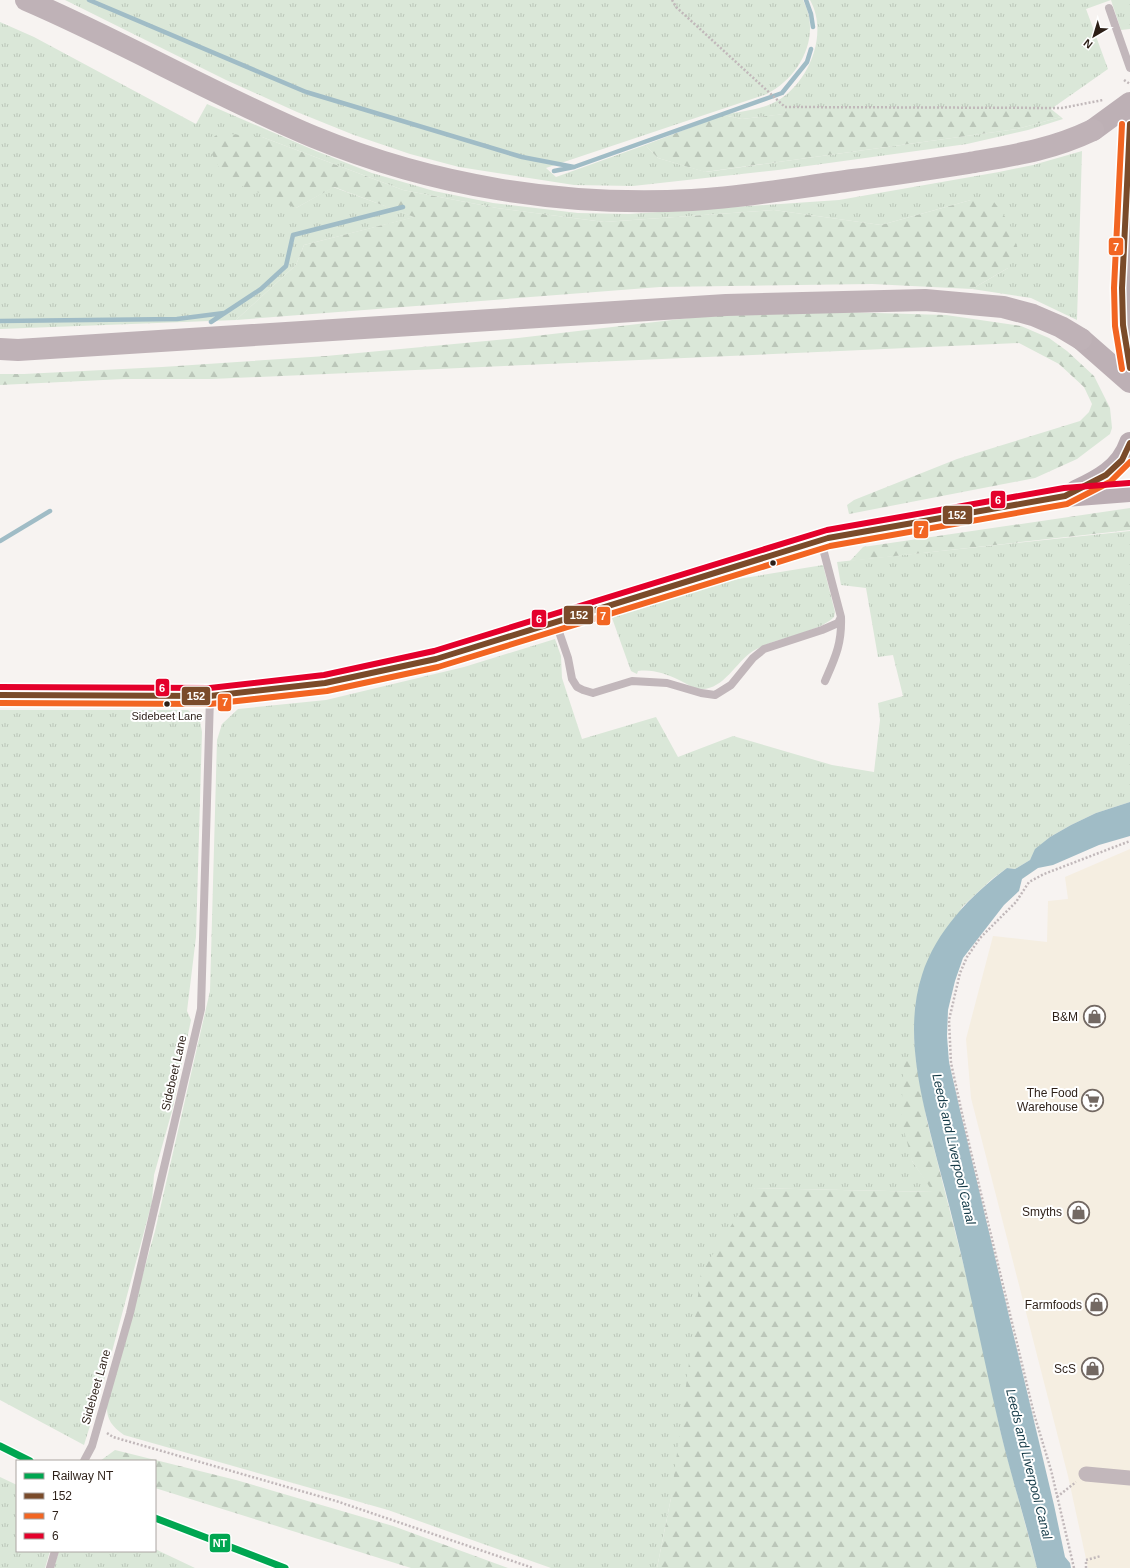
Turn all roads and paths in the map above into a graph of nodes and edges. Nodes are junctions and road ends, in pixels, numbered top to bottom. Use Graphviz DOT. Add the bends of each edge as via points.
graph roads {
  1 [pos="26,0"];
  2 [pos="672,0"];
  3 [pos="1109,8"];
  4 [pos="1130,68"];
  5 [pos="1124,80"];
  6 [pos="1130,84"];
  7 [pos="1109,98"];
  8 [pos="1130,103"];
  9 [pos="1130,124"];
  10 [pos="0,349"];
  11 [pos="1130,368"];
  12 [pos="1130,382"];
  13 [pos="1130,444"];
  14 [pos="1130,491"];
  15 [pos="1066,496"];
  16 [pos="821,540"];
  17 [pos="842,617"];
  18 [pos="555,621"];
  19 [pos="825,681"];
  20 [pos="0,695"];
  21 [pos="210,696"];
  22 [pos="1130,841"];
  23 [pos="97,1428"];
  24 [pos="85,1460"];
  25 [pos="1086,1474"];
  26 [pos="1130,1478"];
  27 [pos="1057,1497"];
  28 [pos="55,1552"];
  29 [pos="1101,1556"];
  30 [pos="50,1568"];
  31 [pos="533,1568"];
  32 [pos="1074,1568"];
  33 [pos="1086,1568"];
  1 -- 8 [label="highway" via="64,16 226,98 316,138 404,168 514,193 602,201 693,200 900,174 1031,153 1072,140 1093,130"];
  2 -- 7 [label="path" via="785,107 1062,108"];
  3 -- 4 [label="lane"];
  5 -- 6 [label="path"];
  9 -- 11 [label="highway" via="1122,288 1123,325"];
  10 -- 12 [label="highway" via="34,349 726,305 925,300 1003,307 1033,315 1081,339"];
  13 -- 15 [label="main road" via="1122,460 1106,475"];
  14 -- 15 [label="main road"];
  15 -- 16 [label="main road"];
  16 -- 17 [label="lane"];
  16 -- 18 [label="main road"];
  17 -- 18 [label="lane" via="838,623 822,630 764,649 753,658 731,685 715,695 667,683 632,681 593,693 583,690 577,687 572,679 568,658"];
  17 -- 19 [label="lane" via="842,636"];
  18 -- 21 [label="main road" via="436,659 325,683"];
  20 -- 21 [label="main road"];
  21 -- 23 [label="lane, Sidebeet Lane" via="202,1009 130,1313"];
  22 -- 27 [label="path" via="1029,882 1016,902 980,938 967,957 960,973 949,1020 951,1063 965,1127 1034,1414"];
  23 -- 24 [label="lane, Sidebeet Lane"];
  23 -- 31 [label="path" via="113,1436 336,1501"];
  25 -- 26 [label="street"];
  25 -- 27 [label="path"];
  27 -- 32 [label="path"];
  28 -- 30 [label="lane"];
  29 -- 33 [label="path" via="1086,1560"];
}
